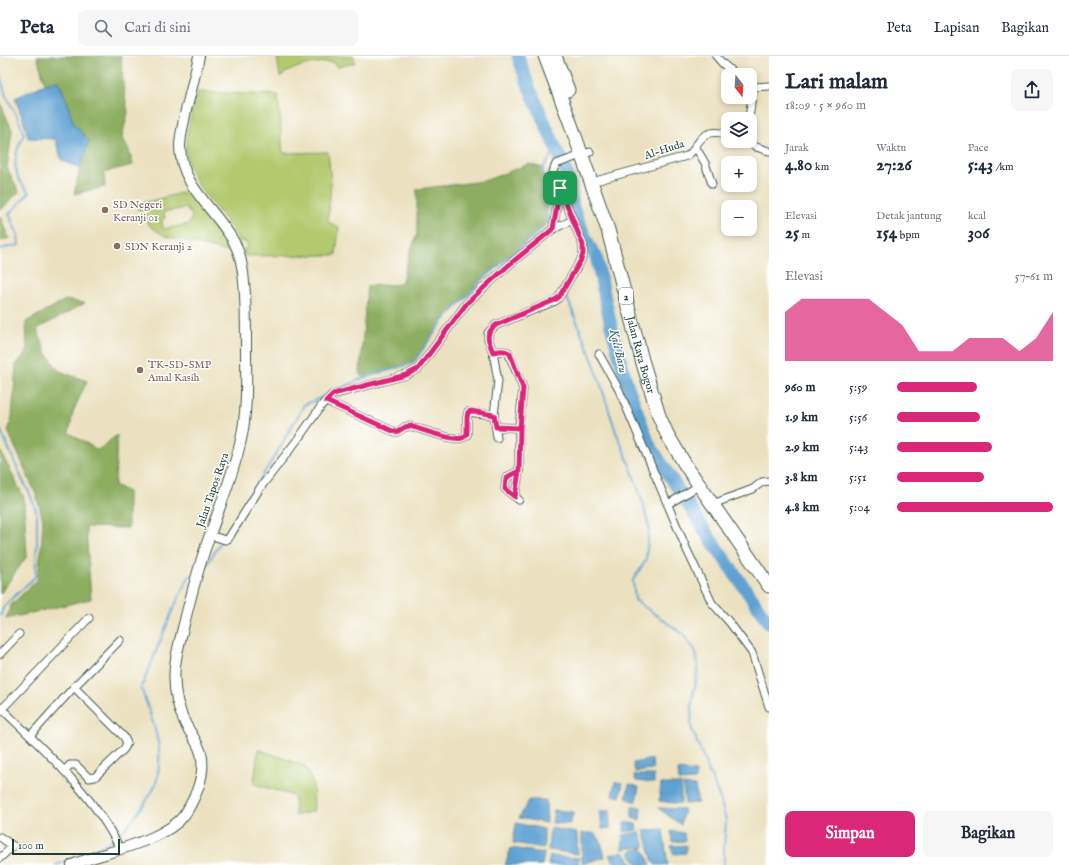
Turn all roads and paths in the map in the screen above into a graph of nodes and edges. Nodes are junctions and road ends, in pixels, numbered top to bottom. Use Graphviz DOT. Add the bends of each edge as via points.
graph roads {
  1 [pos="199,56"];
  2 [pos="553,56"];
  3 [pos="716,56"];
  4 [pos="728,68"];
  5 [pos="757,86"];
  6 [pos="769,86"];
  7 [pos="721,133"];
  8 [pos="696,146"];
  9 [pos="757,147"];
  10 [pos="769,151"];
  11 [pos="581,156"];
  12 [pos="599,180"];
  13 [pos="712,184"];
  14 [pos="560,188"];
  15 [pos="573,220"];
  16 [pos="553,229"];
  17 [pos="493,352"];
  18 [pos="599,354"];
  19 [pos="326,401"];
  20 [pos="494,415"];
  21 [pos="496,427"];
  22 [pos="520,428"];
  23 [pos="497,438"];
  24 [pos="519,471"];
  25 [pos="769,481"];
  26 [pos="699,487"];
  27 [pos="718,502"];
  28 [pos="670,503"];
  29 [pos="217,537"];
  30 [pos="769,574"];
  31 [pos="769,586"];
  32 [pos="89,618"];
  33 [pos="20,634"];
  34 [pos="120,640"];
  35 [pos="0,654"];
  36 [pos="74,687"];
  37 [pos="769,706"];
  38 [pos="1,708"];
  39 [pos="30,736"];
  40 [pos="64,771"];
  41 [pos="0,837"];
  42 [pos="118,845"];
  43 [pos="0,858"];
  44 [pos="72,865"];
  1 -- 29 [label="main road, Jalan Tapos Raya" via="181,132 182,164 192,187 227,230 237,247 245,303 245,415"];
  2 -- 11 [label="highway, Jalan Raya Bogor / 2"];
  3 -- 4 [label="street"];
  5 -- 6 [label="street"];
  7 -- 8 [label="street, Al-Huda" via="709,133 701,138"];
  8 -- 12 [label="street, Al-Huda" via="687,156"];
  8 -- 13 [label="street"];
  9 -- 10 [label="street"];
  11 -- 12 [label="highway, Jalan Raya Bogor / 2"];
  11 -- 14 [label="street" via="556,164 552,174"];
  11 -- 26 [label="highway, Jalan Raya Bogor / 2" via="608,230 659,416"];
  12 -- 26 [label="highway, Jalan Raya Bogor / 2" via="624,257 649,359 666,414"];
  14 -- 15 [label="street"];
  14 -- 16 [label="street"];
  15 -- 16 [label="street"];
  15 -- 17 [label="street" via="583,245 583,254 559,297 492,328 487,336"];
  16 -- 19 [label="street" via="467,303 418,369 406,375 333,394"];
  17 -- 20 [label="street" via="498,381"];
  17 -- 22 [label="street" via="508,352 521,382 523,394"];
  18 -- 28 [label="street" via="620,390"];
  19 -- 20 [label="street" via="395,432 410,426 459,438 467,434 468,412"];
  19 -- 29 [label="street" via="260,488 228,539"];
  20 -- 21 [label="street"];
  21 -- 22 [label="street"];
  21 -- 23 [label="street"];
  22 -- 24 [label="street"];
  24 -- 24 [label="street" via="506,479 505,489 517,498"];
  25 -- 27 [label="street"];
  26 -- 27 [label="highway, Jalan Raya Bogor / 2"];
  26 -- 28 [label="street"];
  26 -- 31 [label="highway, Jalan Raya Bogor / 2"];
  27 -- 30 [label="highway, Jalan Raya Bogor / 2"];
  28 -- 37 [label="street" via="687,550 712,604 752,653"];
  29 -- 42 [label="main road, Jalan Tapos Raya" via="197,573 175,668 178,705 201,753 202,773 194,797 178,821 151,838"];
  32 -- 38 [label="street"];
  33 -- 35 [label="street"];
  34 -- 36 [label="street"];
  36 -- 39 [label="street"];
  36 -- 40 [label="street" via="124,737 126,743 124,749 95,777 89,778 76,765 67,766"];
  38 -- 39 [label="street"];
  39 -- 40 [label="street"];
  40 -- 42 [label="street" via="93,804"];
  41 -- 43 [label="street" via="13,846"];
  42 -- 44 [label="main road, Jalan Tapos Raya"];
}
